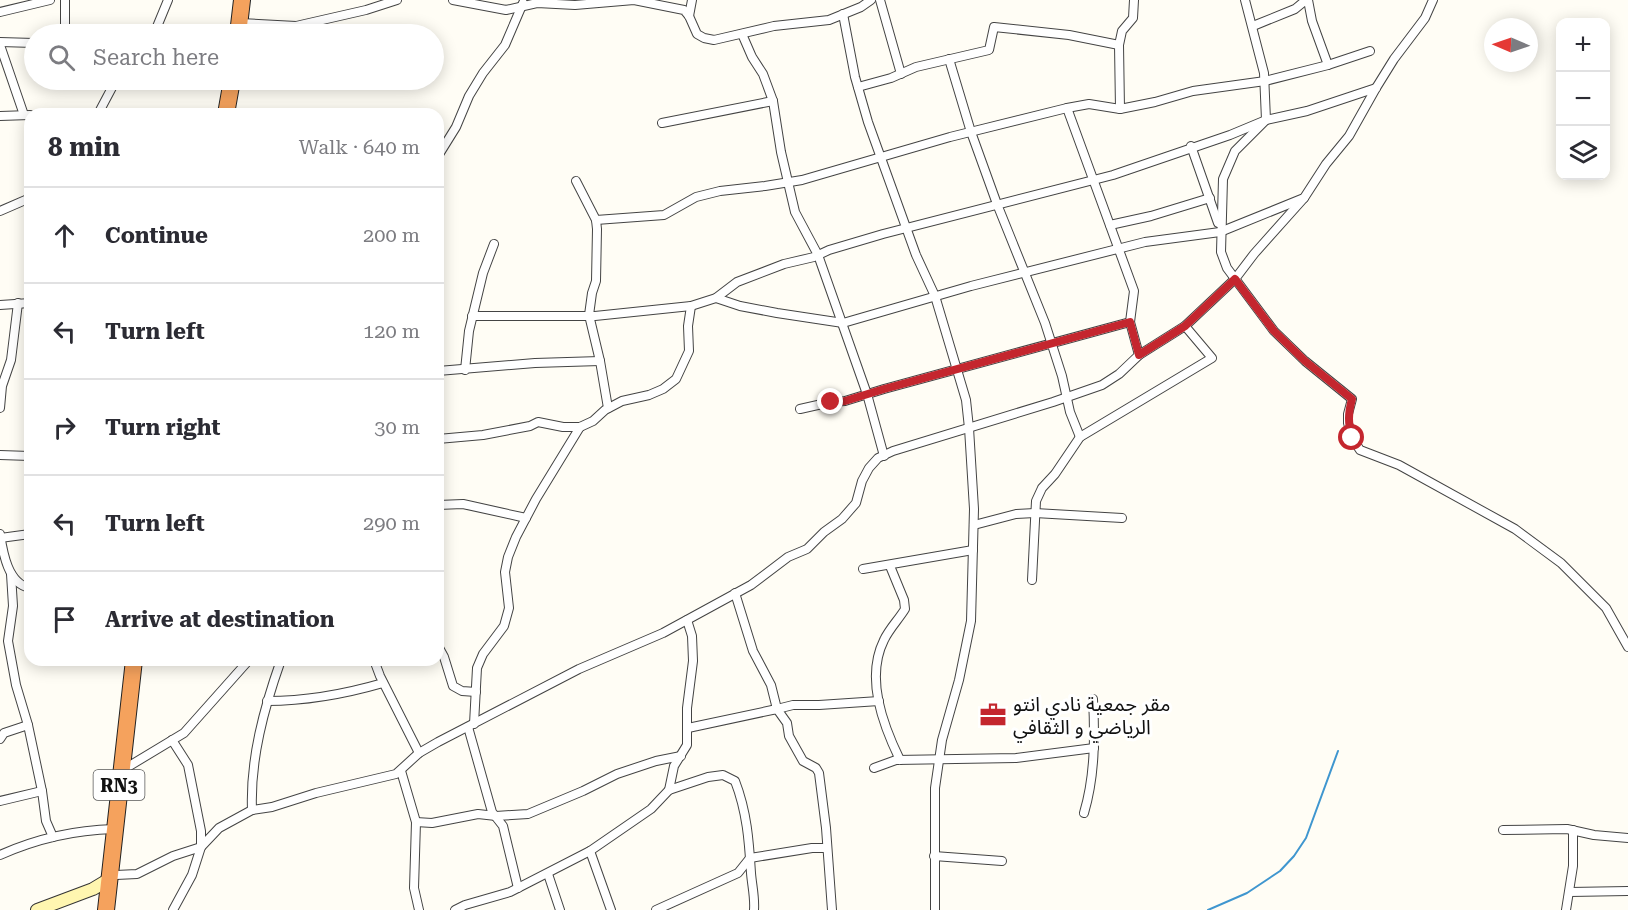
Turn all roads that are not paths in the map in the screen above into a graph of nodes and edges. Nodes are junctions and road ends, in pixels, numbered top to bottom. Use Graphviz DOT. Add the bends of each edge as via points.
graph roads {
  1 [pos="50,0"];
  2 [pos="65,0"];
  3 [pos="168,0"];
  4 [pos="242,0"];
  5 [pos="397,0"];
  6 [pos="453,0"];
  7 [pos="692,0"];
  8 [pos="871,0"];
  9 [pos="880,0"];
  10 [pos="1134,0"];
  11 [pos="1245,0"];
  12 [pos="1307,0"];
  13 [pos="1433,0"];
  14 [pos="523,3"];
  15 [pos="0,12"];
  16 [pos="843,14"];
  17 [pos="690,16"];
  18 [pos="65,24"];
  19 [pos="158,24"];
  20 [pos="240,24"];
  21 [pos="305,24"];
  22 [pos="1253,26"];
  23 [pos="742,34"];
  24 [pos="24,43"];
  25 [pos="0,44"];
  26 [pos="1119,45"];
  27 [pos="1370,51"];
  28 [pos="949,59"];
  29 [pos="1328,65"];
  30 [pos="901,74"];
  31 [pos="1263,81"];
  32 [pos="858,87"];
  33 [pos="1376,88"];
  34 [pos="111,90"];
  35 [pos="230,90"];
  36 [pos="774,100"];
  37 [pos="24,108"];
  38 [pos="101,108"];
  39 [pos="227,108"];
  40 [pos="1067,108"];
  41 [pos="1120,109"];
  42 [pos="24,115"];
  43 [pos="0,116"];
  44 [pos="1266,120"];
  45 [pos="662,123"];
  46 [pos="971,132"];
  47 [pos="444,146"];
  48 [pos="1191,146"];
  49 [pos="879,157"];
  50 [pos="1092,180"];
  51 [pos="576,181"];
  52 [pos="787,182"];
  53 [pos="1210,198"];
  54 [pos="1304,198"];
  55 [pos="24,201"];
  56 [pos="997,204"];
  57 [pos="0,211"];
  58 [pos="596,220"];
  59 [pos="1110,225"];
  60 [pos="907,228"];
  61 [pos="1220,232"];
  62 [pos="495,244"];
  63 [pos="1120,249"];
  64 [pos="818,255"];
  65 [pos="1024,272"];
  66 [pos="1235,279"];
  67 [pos="935,296"];
  68 [pos="716,298"];
  69 [pos="18,303"];
  70 [pos="24,303"];
  71 [pos="0,305"];
  72 [pos="691,306"];
  73 [pos="589,315"];
  74 [pos="472,316"];
  75 [pos="1130,322"];
  76 [pos="843,323"];
  77 [pos="1185,326"];
  78 [pos="1051,343"];
  79 [pos="1139,355"];
  80 [pos="600,361"];
  81 [pos="957,369"];
  82 [pos="465,370"];
  83 [pos="444,371"];
  84 [pos="1,386"];
  85 [pos="867,394"];
  86 [pos="1067,397"];
  87 [pos="0,408"];
  88 [pos="608,408"];
  89 [pos="800,409"];
  90 [pos="580,427"];
  91 [pos="969,428"];
  92 [pos="1080,437"];
  93 [pos="444,438"];
  94 [pos="0,455"];
  95 [pos="24,456"];
  96 [pos="884,456"];
  97 [pos="444,505"];
  98 [pos="1035,513"];
  99 [pos="526,518"];
  100 [pos="1122,518"];
  101 [pos="974,525"];
  102 [pos="24,534"];
  103 [pos="0,536"];
  104 [pos="974,550"];
  105 [pos="891,566"];
  106 [pos="863,569"];
  107 [pos="11,574"];
  108 [pos="1032,580"];
  109 [pos="24,587"];
  110 [pos="735,593"];
  111 [pos="687,620"];
  112 [pos="4,629"];
  113 [pos="1628,647"];
  114 [pos="444,657"];
  115 [pos="133,666"];
  116 [pos="244,666"];
  117 [pos="279,666"];
  118 [pos="376,666"];
  119 [pos="383,683"];
  120 [pos="476,692"];
  121 [pos="1093,699"];
  122 [pos="879,700"];
  123 [pos="267,701"];
  124 [pos="777,709"];
  125 [pos="28,725"];
  126 [pos="471,725"];
  127 [pos="688,728"];
  128 [pos="0,739"];
  129 [pos="172,740"];
  130 [pos="1094,748"];
  131 [pos="419,753"];
  132 [pos="681,756"];
  133 [pos="900,760"];
  134 [pos="939,760"];
  135 [pos="874,768"];
  136 [pos="120,771"];
  137 [pos="401,771"];
  138 [pos="669,790"];
  139 [pos="42,791"];
  140 [pos="0,801"];
  141 [pos="252,810"];
  142 [pos="1083,813"];
  143 [pos="496,816"];
  144 [pos="416,822"];
  145 [pos="114,830"];
  146 [pos="1503,830"];
  147 [pos="1573,830"];
  148 [pos="53,837"];
  149 [pos="1628,838"];
  150 [pos="201,847"];
  151 [pos="827,848"];
  152 [pos="590,851"];
  153 [pos="0,855"];
  154 [pos="934,856"];
  155 [pos="750,858"];
  156 [pos="1002,861"];
  157 [pos="548,874"];
  158 [pos="108,880"];
  159 [pos="518,888"];
  160 [pos="1628,891"];
  161 [pos="1570,892"];
  162 [pos="38,910"];
  163 [pos="106,910"];
  164 [pos="173,910"];
  165 [pos="419,910"];
  166 [pos="455,910"];
  167 [pos="560,910"];
  168 [pos="611,910"];
  169 [pos="656,910"];
  170 [pos="754,910"];
  171 [pos="832,910"];
  172 [pos="935,910"];
  173 [pos="1566,910"];
  1 -- 15 [label="street"];
  2 -- 18 [label="street"];
  3 -- 19 [label="street"];
  4 -- 20 [label="highway"];
  5 -- 21 [label="street"];
  6 -- 14 [label="street" via="506,9"];
  7 -- 17 [label="street"];
  8 -- 16 [label="street"];
  9 -- 30 [label="street"];
  10 -- 26 [label="street" via="1133,18 1122,31"];
  11 -- 22 [label="street"];
  12 -- 22 [label="street"];
  12 -- 29 [label="street"];
  13 -- 33 [label="street" via="1425,18"];
  14 -- 17 [label="street" via="575,5 634,0 684,10"];
  14 -- 47 [label="street" via="505,45 469,96"];
  16 -- 23 [label="street" via="829,20"];
  16 -- 32 [label="street"];
  17 -- 23 [label="street" via="697,34 704,38 714,40"];
  22 -- 31 [label="street"];
  23 -- 36 [label="street"];
  24 -- 25 [label="street"];
  25 -- 37 [label="street"];
  26 -- 28 [label="street" via="994,27 989,50"];
  26 -- 41 [label="street"];
  27 -- 29 [label="street"];
  28 -- 30 [label="street"];
  28 -- 46 [label="street"];
  29 -- 31 [label="street"];
  30 -- 32 [label="street"];
  31 -- 41 [label="street" via="1193,91"];
  31 -- 44 [label="street"];
  32 -- 49 [label="street"];
  33 -- 44 [label="street"];
  33 -- 54 [label="street" via="1349,136"];
  34 -- 38 [label="street"];
  35 -- 39 [label="highway"];
  36 -- 45 [label="street"];
  36 -- 52 [label="street"];
  40 -- 41 [label="street" via="1089,104"];
  40 -- 46 [label="street"];
  40 -- 50 [label="street"];
  42 -- 43 [label="street"];
  44 -- 48 [label="street"];
  44 -- 61 [label="street" via="1235,151 1223,179"];
  46 -- 49 [label="street"];
  46 -- 56 [label="street"];
  48 -- 50 [label="street"];
  48 -- 53 [label="street"];
  49 -- 52 [label="street"];
  49 -- 60 [label="street"];
  50 -- 56 [label="street"];
  50 -- 59 [label="street"];
  51 -- 58 [label="street"];
  52 -- 58 [label="street" via="696,197 664,215"];
  52 -- 64 [label="street" via="795,212"];
  53 -- 59 [label="street"];
  53 -- 61 [label="street"];
  54 -- 61 [label="street"];
  54 -- 66 [label="street"];
  55 -- 57 [label="street"];
  56 -- 60 [label="street"];
  56 -- 65 [label="street"];
  58 -- 73 [label="street" via="597,270"];
  59 -- 63 [label="street"];
  60 -- 64 [label="street"];
  60 -- 67 [label="street"];
  61 -- 63 [label="street"];
  61 -- 66 [label="street" via="1221,252"];
  62 -- 74 [label="street"];
  63 -- 65 [label="street"];
  63 -- 75 [label="street" via="1134,291"];
  64 -- 68 [label="street" via="737,282"];
  64 -- 76 [label="street"];
  65 -- 67 [label="street"];
  65 -- 78 [label="street"];
  66 -- 77 [label="street"];
  66 -- 113 [label="street" via="1274,331 1352,399 1348,423 1360,450 1399,465 1533,542 1561,563 1606,608"];
  67 -- 76 [label="street"];
  67 -- 81 [label="street"];
  68 -- 72 [label="street"];
  68 -- 76 [label="street" via="758,310"];
  69 -- 70 [label="street"];
  69 -- 71 [label="street"];
  69 -- 84 [label="street" via="11,360"];
  72 -- 73 [label="street"];
  72 -- 88 [label="street" via="689,351 676,379 649,395"];
  73 -- 74 [label="street"];
  73 -- 80 [label="street"];
  74 -- 82 [label="street"];
  75 -- 78 [label="street"];
  75 -- 79 [label="street"];
  76 -- 85 [label="street"];
  77 -- 79 [label="street"];
  77 -- 92 [label="street" via="1212,358"];
  78 -- 81 [label="street"];
  78 -- 86 [label="street"];
  79 -- 86 [label="street" via="1102,385"];
  80 -- 82 [label="street"];
  80 -- 88 [label="street"];
  81 -- 85 [label="street"];
  81 -- 91 [label="street"];
  82 -- 83 [label="street"];
  84 -- 87 [label="street"];
  85 -- 89 [label="street"];
  85 -- 96 [label="street"];
  86 -- 91 [label="street"];
  86 -- 92 [label="street"];
  88 -- 90 [label="street"];
  90 -- 93 [label="street" via="538,422 483,435"];
  90 -- 99 [label="street"];
  91 -- 96 [label="street"];
  91 -- 101 [label="street"];
  92 -- 98 [label="street" via="1042,488"];
  94 -- 95 [label="street"];
  96 -- 110 [label="street" via="869,468 855,503 842,519 807,549 788,557"];
  97 -- 99 [label="street" via="462,504"];
  98 -- 100 [label="street"];
  98 -- 101 [label="street"];
  98 -- 108 [label="street"];
  99 -- 120 [label="street" via="508,557 505,572 509,608 504,626 477,668"];
  101 -- 104 [label="street"];
  102 -- 103 [label="street"];
  103 -- 107 [label="street"];
  104 -- 105 [label="street"];
  104 -- 134 [label="street" via="971,621"];
  105 -- 106 [label="street"];
  105 -- 122 [label="street" via="905,609 884,638 876,660"];
  107 -- 109 [label="street"];
  107 -- 112 [label="street" via="13,606"];
  110 -- 111 [label="street"];
  110 -- 124 [label="street"];
  111 -- 126 [label="street" via="579,669"];
  111 -- 127 [label="street" via="693,661"];
  112 -- 125 [label="street"];
  114 -- 120 [label="street" via="453,686"];
  115 -- 136 [label="highway, RN3"];
  116 -- 129 [label="street" via="184,733"];
  117 -- 123 [label="street"];
  118 -- 119 [label="street"];
  119 -- 123 [label="street" via="307,699"];
  119 -- 131 [label="street"];
  120 -- 126 [label="street"];
  121 -- 130 [label="street"];
  122 -- 124 [label="street"];
  122 -- 133 [label="street"];
  123 -- 141 [label="street" via="255,760"];
  124 -- 127 [label="street"];
  124 -- 151 [label="street" via="788,723 789,736 804,761 819,773"];
  125 -- 128 [label="street" via="4,733"];
  125 -- 139 [label="street"];
  126 -- 131 [label="street"];
  126 -- 143 [label="street"];
  127 -- 132 [label="street" via="687,745"];
  129 -- 136 [label="street"];
  129 -- 150 [label="street" via="188,765"];
  130 -- 134 [label="street" via="1016,758"];
  130 -- 142 [label="street"];
  131 -- 137 [label="street"];
  132 -- 138 [label="street" via="674,766"];
  132 -- 143 [label="street" via="617,774 528,814"];
  133 -- 134 [label="street"];
  133 -- 135 [label="street"];
  134 -- 154 [label="street"];
  136 -- 145 [label="highway, RN3"];
  137 -- 141 [label="street" via="375,781"];
  137 -- 144 [label="street"];
  138 -- 152 [label="street" via="651,809"];
  138 -- 155 [label="street" via="708,777 723,775 735,781 742,800"];
  139 -- 140 [label="street"];
  139 -- 148 [label="street"];
  141 -- 150 [label="street" via="219,828"];
  143 -- 144 [label="street" via="478,814 432,823"];
  143 -- 159 [label="street" via="503,826"];
  144 -- 165 [label="street" via="414,888"];
  145 -- 148 [label="street" via="87,830"];
  145 -- 158 [label="highway, RN3"];
  146 -- 147 [label="street"];
  147 -- 149 [label="street"];
  147 -- 161 [label="street"];
  148 -- 153 [label="street"];
  150 -- 158 [label="street" via="137,874 116,875"];
  150 -- 164 [label="street" via="192,875"];
  151 -- 155 [label="street"];
  151 -- 171 [label="street"];
  152 -- 157 [label="street"];
  152 -- 168 [label="street"];
  154 -- 156 [label="street"];
  154 -- 172 [label="street"];
  155 -- 169 [label="street" via="738,873"];
  155 -- 170 [label="street"];
  157 -- 159 [label="street"];
  157 -- 167 [label="street"];
  158 -- 162 [label="main road"];
  158 -- 163 [label="highway, RN3"];
  159 -- 166 [label="street"];
  160 -- 161 [label="street"];
  161 -- 173 [label="street"];
}
